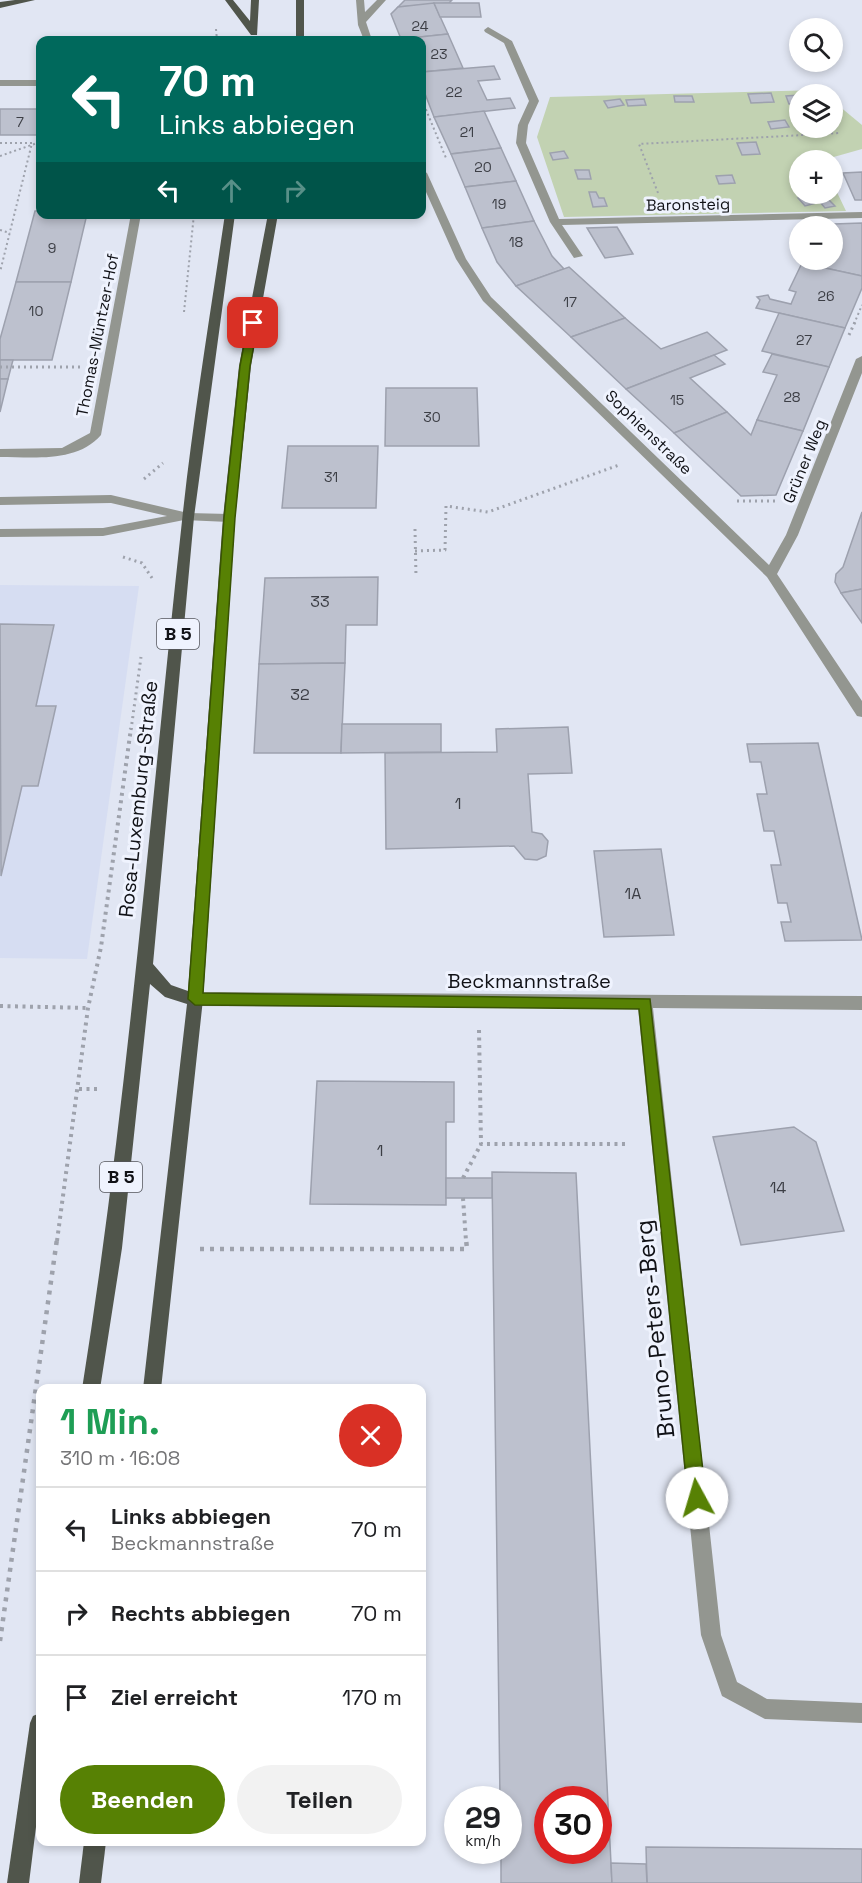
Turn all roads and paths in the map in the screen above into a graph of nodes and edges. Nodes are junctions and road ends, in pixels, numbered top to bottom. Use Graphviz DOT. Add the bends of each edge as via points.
graph roads {
  1 [pos="31,0"];
  2 [pos="229,0"];
  3 [pos="255,0"];
  4 [pos="300,0"];
  5 [pos="360,0"];
  6 [pos="382,0"];
  7 [pos="0,5"];
  8 [pos="362,21"];
  9 [pos="488,30"];
  10 [pos="253,36"];
  11 [pos="300,36"];
  12 [pos="367,36"];
  13 [pos="0,83"];
  14 [pos="36,83"];
  15 [pos="426,110"];
  16 [pos="789,137"];
  17 [pos="36,142"];
  18 [pos="0,143"];
  19 [pos="32,143"];
  20 [pos="0,156"];
  21 [pos="449,165"];
  22 [pos="426,181"];
  23 [pos="862,215"];
  24 [pos="135,219"];
  25 [pos="229,219"];
  26 [pos="272,219"];
  27 [pos="670,220"];
  28 [pos="555,222"];
  29 [pos="0,230"];
  30 [pos="10,233"];
  31 [pos="578,256"];
  32 [pos="0,272"];
  33 [pos="862,305"];
  34 [pos="848,337"];
  35 [pos="862,358"];
  36 [pos="0,367"];
  37 [pos="107,367"];
  38 [pos="0,453"];
  39 [pos="648,454"];
  40 [pos="730,494"];
  41 [pos="0,501"];
  42 [pos="779,501"];
  43 [pos="188,517"];
  44 [pos="229,518"];
  45 [pos="124,528"];
  46 [pos="415,529"];
  47 [pos="0,532"];
  48 [pos="415,551"];
  49 [pos="771,574"];
  50 [pos="416,577"];
  51 [pos="151,585"];
  52 [pos="142,648"];
  53 [pos="862,712"];
  54 [pos="146,965"];
  55 [pos="195,999"];
  56 [pos="478,1002"];
  57 [pos="645,1003"];
  58 [pos="862,1003"];
  59 [pos="0,1006"];
  60 [pos="88,1008"];
  61 [pos="481,1144"];
  62 [pos="660,1144"];
  63 [pos="463,1178"];
  64 [pos="463,1198"];
  65 [pos="169,1249"];
  66 [pos="37,1384"];
  67 [pos="93,1384"];
  68 [pos="153,1384"];
  69 [pos="36,1389"];
  70 [pos="0,1641"];
  71 [pos="862,1713"];
  72 [pos="36,1752"];
  73 [pos="95,1846"];
  74 [pos="18,1883"];
  75 [pos="90,1883"];
  1 -- 7 [label="main road"];
  2 -- 10 [label="main road"];
  3 -- 10 [label="main road"];
  4 -- 11 [label="main road"];
  5 -- 8 [label="street"];
  6 -- 8 [label="street"];
  8 -- 12 [label="street"];
  9 -- 28 [label="street" via="508,41 534,101 523,125 521,143"];
  13 -- 14 [label="street"];
  15 -- 21 [label="path"];
  16 -- 27 [label="path" via="639,144"];
  17 -- 19 [label="path"];
  18 -- 19 [label="path"];
  19 -- 20 [label="path"];
  19 -- 30 [label="path"];
  22 -- 39 [label="street, Sophienstraße" via="461,259 487,299"];
  23 -- 27 [label="street, Baronsteig"];
  24 -- 37 [label="street, Thomas-Müntzer-Hof"];
  25 -- 43 [label="main road, Rosa-Luxemburg-Straße / B 5"];
  26 -- 44 [label="main road, B 5" via="245,366"];
  27 -- 28 [label="street, Baronsteig"];
  28 -- 31 [label="street"];
  29 -- 30 [label="path"];
  30 -- 32 [label="path"];
  33 -- 34 [label="path"];
  35 -- 49 [label="street, Grüner Weg" via="792,535"];
  36 -- 37 [label="path"];
  37 -- 38 [label="street, Thomas-Müntzer-Hof" via="95,435 81,447 58,452"];
  39 -- 48 [label="path" via="488,512 446,506 445,550"];
  39 -- 49 [label="street, Sophienstraße"];
  40 -- 42 [label="path" via="738,501"];
  41 -- 43 [label="street" via="111,499"];
  43 -- 44 [label="street"];
  43 -- 45 [label="street"];
  43 -- 54 [label="main road, Rosa-Luxemburg-Straße / B 5"];
  44 -- 55 [label="main road, B 5"];
  45 -- 47 [label="street" via="104,532"];
  45 -- 51 [label="path" via="120,556 142,563 152,577"];
  46 -- 48 [label="path"];
  48 -- 50 [label="path"];
  49 -- 53 [label="street, Sophienstraße"];
  52 -- 60 [label="path" via="101,947"];
  54 -- 55 [label="main road" via="160,987 174,996"];
  54 -- 67 [label="main road, Rosa-Luxemburg-Straße / B 5"];
  55 -- 56 [label="street, Beckmannstraße"];
  55 -- 65 [label="main road, B 5"];
  56 -- 57 [label="street, Beckmannstraße"];
  56 -- 61 [label="path"];
  57 -- 58 [label="street, Beckmannstraße"];
  57 -- 62 [label="street, Bruno-Peters-Berg"];
  59 -- 60 [label="path"];
  60 -- 66 [label="path"];
  61 -- 62 [label="path"];
  61 -- 63 [label="path"];
  62 -- 71 [label="street, Bruno-Peters-Berg" via="711,1635 729,1689 765,1710"];
  64 -- 65 [label="path" via="466,1249"];
  65 -- 68 [label="main road, B 5"];
  69 -- 70 [label="path"];
  72 -- 74 [label="main road"];
  73 -- 75 [label="main road"];
}
